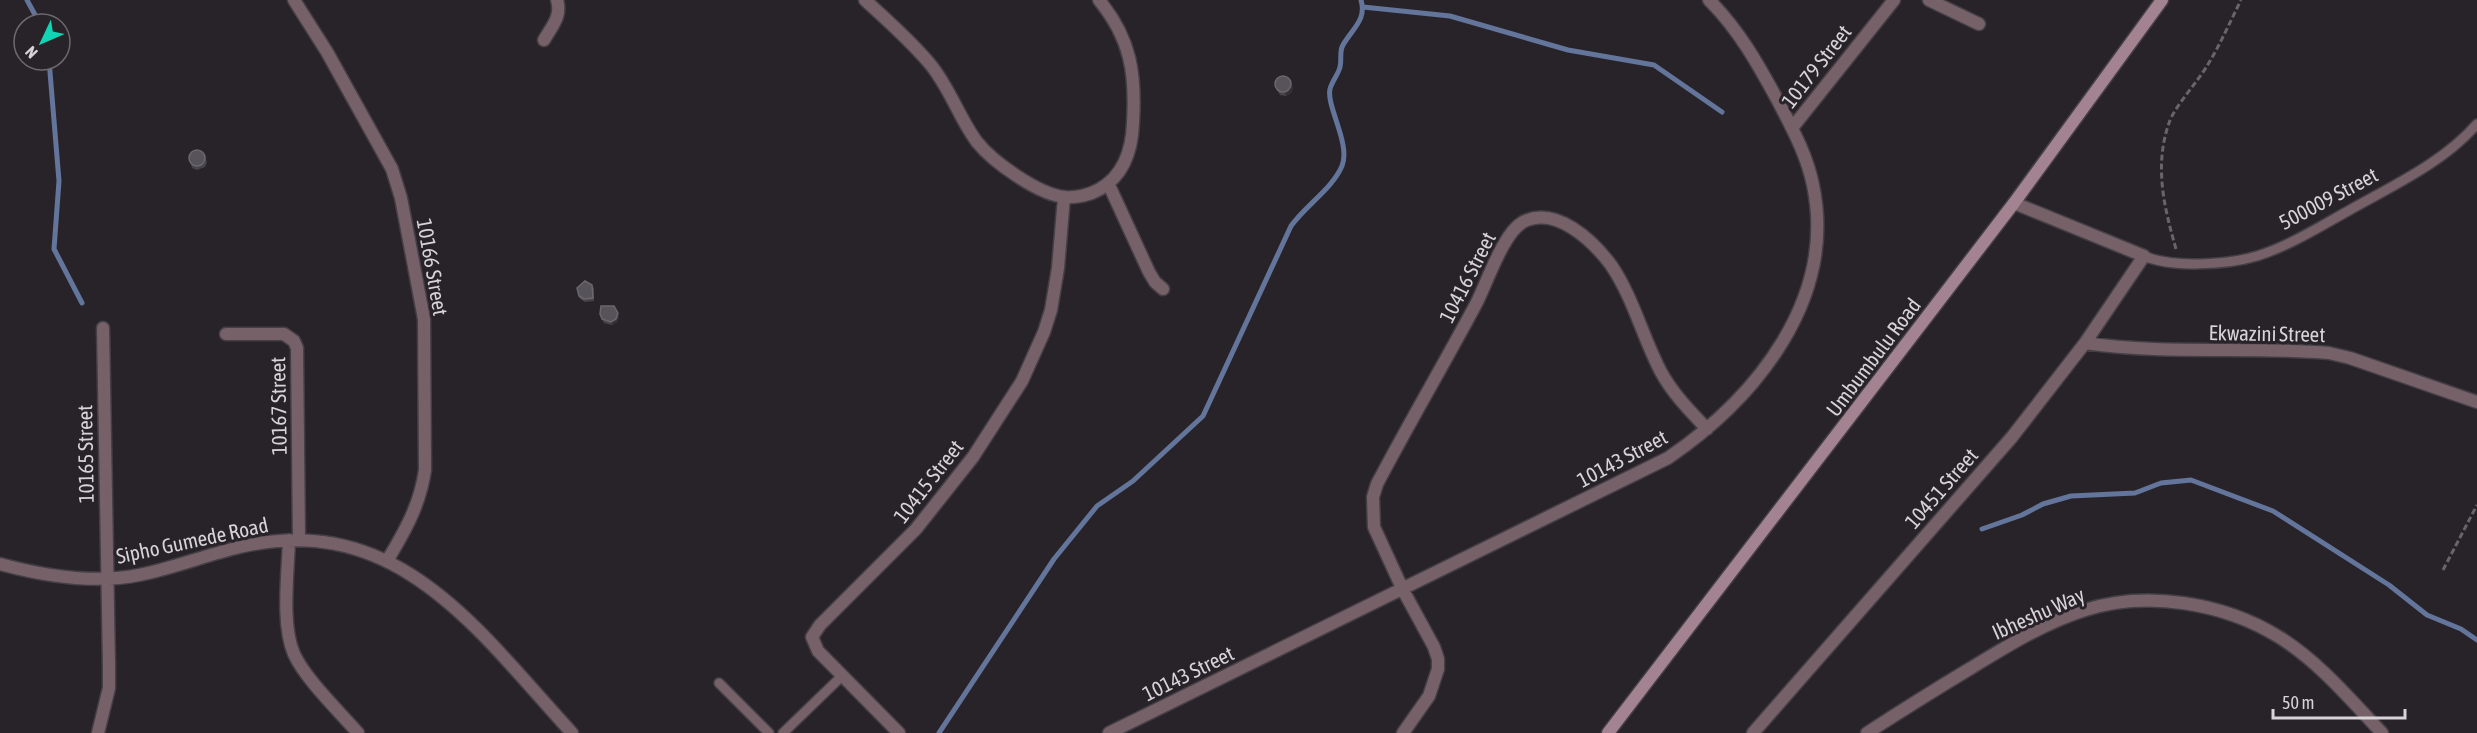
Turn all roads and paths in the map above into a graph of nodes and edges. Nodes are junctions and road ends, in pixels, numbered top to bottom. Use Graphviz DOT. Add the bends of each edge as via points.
graph roads {
  1 [pos="294,0"];
  2 [pos="557,0"];
  3 [pos="865,0"];
  4 [pos="1099,0"];
  5 [pos="1708,0"];
  6 [pos="1893,0"];
  7 [pos="1929,0"];
  8 [pos="2162,0"];
  9 [pos="2241,0"];
  10 [pos="1979,24"];
  11 [pos="544,40"];
  12 [pos="2477,124"];
  13 [pos="1792,128"];
  14 [pos="1108,183"];
  15 [pos="1064,197"];
  16 [pos="2014,203"];
  17 [pos="2144,256"];
  18 [pos="2180,263"];
  19 [pos="1163,289"];
  20 [pos="103,328"];
  21 [pos="226,334"];
  22 [pos="2085,344"];
  23 [pos="2477,402"];
  24 [pos="1707,429"];
  25 [pos="2477,504"];
  26 [pos="294,540"];
  27 [pos="387,561"];
  28 [pos="0,564"];
  29 [pos="2443,570"];
  30 [pos="107,579"];
  31 [pos="1403,590"];
  32 [pos="843,675"];
  33 [pos="719,683"];
  34 [pos="98,733"];
  35 [pos="358,733"];
  36 [pos="572,733"];
  37 [pos="769,733"];
  38 [pos="783,733"];
  39 [pos="899,733"];
  40 [pos="1109,733"];
  41 [pos="1403,733"];
  42 [pos="1608,733"];
  43 [pos="1753,733"];
  44 [pos="1867,733"];
  45 [pos="2382,733"];
  1 -- 27 [label="street, 10166 Street" via="392,169 424,319 422,492"];
  2 -- 11 [label="street" via="560,11"];
  3 -- 15 [label="street" via="932,66 969,129 990,156 1031,184"];
  4 -- 14 [label="street" via="1122,33 1131,64 1134,123 1126,161"];
  5 -- 13 [label="street, 10143 Street" via="1738,32"];
  6 -- 13 [label="street, 10179 Street"];
  7 -- 10 [label="street"];
  8 -- 16 [label="main road, Umbumbulu Road"];
  9 -- 18 [label="path" via="2207,67 2169,120 2160,182"];
  12 -- 18 [label="lane, 500009 Street" via="2464,138 2412,174 2308,233 2257,256 2217,263"];
  13 -- 24 [label="street, 10143 Street" via="1813,184 1816,210 1817,239 1808,287 1797,316 1771,361"];
  14 -- 15 [label="street" via="1094,192"];
  14 -- 19 [label="street" via="1149,272"];
  15 -- 32 [label="street, 10415 Street" via="1051,310 1022,381 973,457 916,530 814,631 813,643"];
  16 -- 17 [label="street, 500009 Street"];
  16 -- 42 [label="main road, Umbumbulu Road"];
  17 -- 18 [label="lane, 500009 Street" via="2157,262"];
  17 -- 22 [label="street, 10451 Street"];
  20 -- 30 [label="street, 10165 Street"];
  21 -- 26 [label="street, 10167 Street" via="284,334 297,348"];
  22 -- 23 [label="street, Ekwazini Street" via="2176,351 2329,353"];
  22 -- 43 [label="street, 10451 Street" via="2012,437"];
  24 -- 31 [label="street, 10143 Street" via="1650,468"];
  24 -- 31 [label="street, 10416 Street" via="1665,379 1612,267 1596,248 1563,223 1534,218 1522,222 1504,246 1377,484 1373,497 1374,527"];
  25 -- 29 [label="path"];
  26 -- 27 [label="street, Sipho Gumede Road" via="336,544"];
  26 -- 30 [label="street, Sipho Gumede Road" via="242,547"];
  26 -- 35 [label="street, 10167 Street" via="290,643 302,668"];
  27 -- 36 [label="street, Sipho Gumede Road" via="448,600"];
  28 -- 30 [label="street, Sipho Gumede Road" via="46,574"];
  30 -- 34 [label="street, 10165 Street" via="109,688"];
  31 -- 40 [label="street, 10143 Street"];
  31 -- 41 [label="street" via="1434,647 1438,669 1429,696"];
  32 -- 38 [label="lane"];
  32 -- 39 [label="street, 10415 Street"];
  33 -- 37 [label="lane"];
  44 -- 45 [label="street, Ibheshu Way" via="2017,640 2056,622 2118,603 2154,601 2230,613 2278,637 2327,676"];
}
